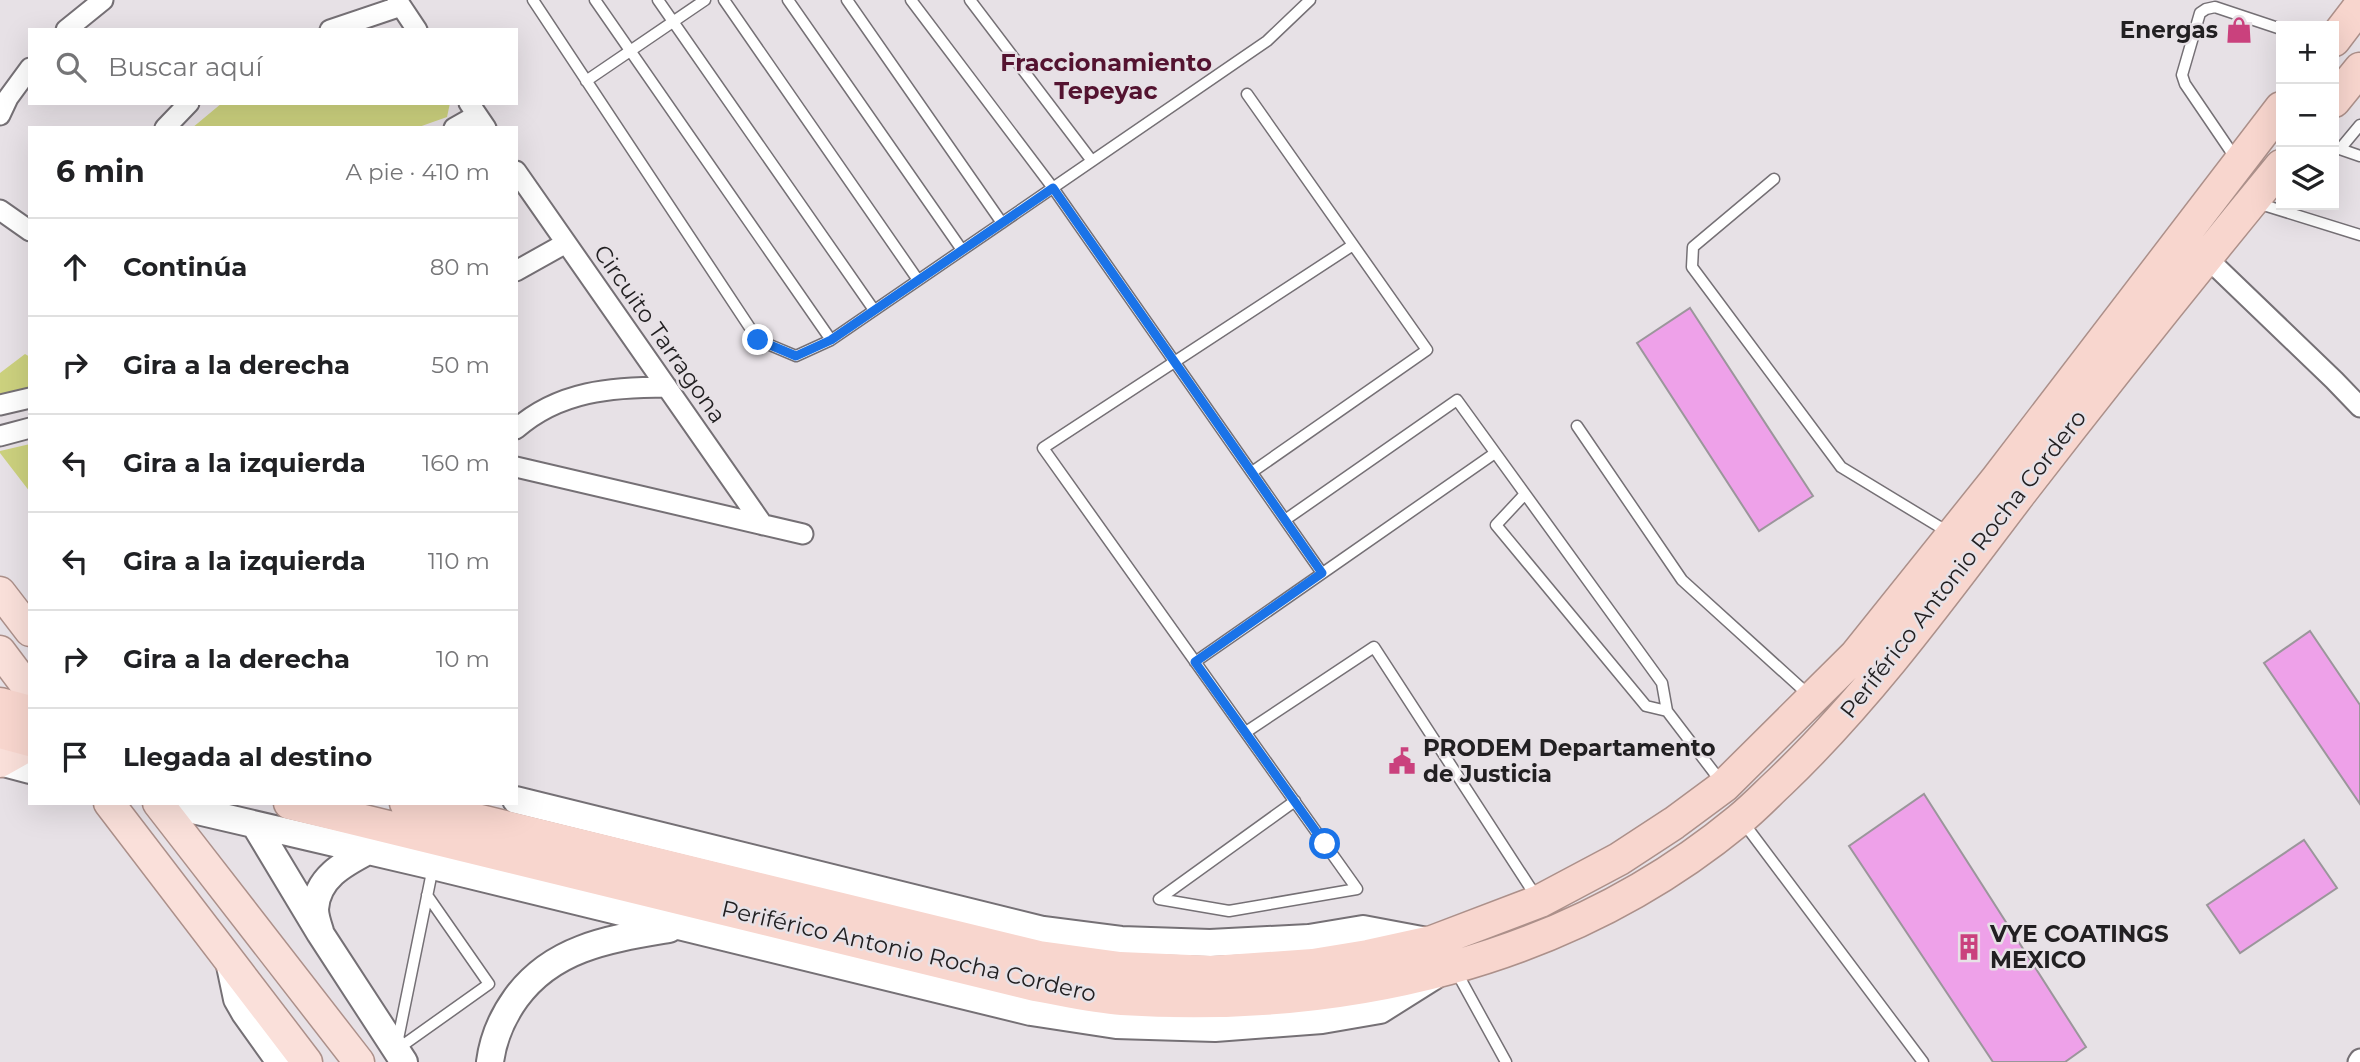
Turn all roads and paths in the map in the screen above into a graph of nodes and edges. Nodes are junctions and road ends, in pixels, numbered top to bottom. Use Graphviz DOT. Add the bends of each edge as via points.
graph roads {
  1 [pos="103,0"];
  2 [pos="533,0"];
  3 [pos="595,0"];
  4 [pos="658,0"];
  5 [pos="705,0"];
  6 [pos="724,0"];
  7 [pos="789,0"];
  8 [pos="847,0"];
  9 [pos="911,0"];
  10 [pos="970,0"];
  11 [pos="1310,0"];
  12 [pos="399,3"];
  13 [pos="2360,6"];
  14 [pos="673,22"];
  15 [pos="2276,27"];
  16 [pos="68,28"];
  17 [pos="335,28"];
  18 [pos="416,28"];
  19 [pos="2339,33"];
  20 [pos="629,51"];
  21 [pos="2360,69"];
  22 [pos="28,71"];
  23 [pos="586,81"];
  24 [pos="1247,94"];
  25 [pos="2339,95"];
  26 [pos="187,105"];
  27 [pos="0,115"];
  28 [pos="477,115"];
  29 [pos="2276,115"];
  30 [pos="2360,125"];
  31 [pos="167,126"];
  32 [pos="458,126"];
  33 [pos="2338,147"];
  34 [pos="2339,149"];
  35 [pos="2360,156"];
  36 [pos="1092,161"];
  37 [pos="2239,164"];
  38 [pos="2276,172"];
  39 [pos="518,175"];
  40 [pos="1774,179"];
  41 [pos="1053,188"];
  42 [pos="2252,201"];
  43 [pos="0,210"];
  44 [pos="1002,223"];
  45 [pos="28,230"];
  46 [pos="2360,235"];
  47 [pos="566,243"];
  48 [pos="1353,245"];
  49 [pos="962,250"];
  50 [pos="2207,258"];
  51 [pos="518,270"];
  52 [pos="918,280"];
  53 [pos="874,310"];
  54 [pos="831,340"];
  55 [pos="1175,362"];
  56 [pos="2334,380"];
  57 [pos="667,387"];
  58 [pos="2360,387"];
  59 [pos="28,398"];
  60 [pos="0,405"];
  61 [pos="2360,407"];
  62 [pos="1577,426"];
  63 [pos="518,427"];
  64 [pos="28,429"];
  65 [pos="0,436"];
  66 [pos="1495,453"];
  67 [pos="518,467"];
  68 [pos="1252,472"];
  69 [pos="1525,494"];
  70 [pos="1285,520"];
  71 [pos="763,525"];
  72 [pos="803,534"];
  73 [pos="1952,535"];
  74 [pos="1322,573"];
  75 [pos="0,592"];
  76 [pos="28,628"];
  77 [pos="0,651"];
  78 [pos="1195,662"];
  79 [pos="23,689"];
  80 [pos="1813,699"];
  81 [pos="0,704"];
  82 [pos="1667,711"];
  83 [pos="0,732"];
  84 [pos="1246,732"];
  85 [pos="28,741"];
  86 [pos="28,743"];
  87 [pos="0,762"];
  88 [pos="28,769"];
  89 [pos="1724,786"];
  90 [pos="518,800"];
  91 [pos="1295,802"];
  92 [pos="111,805"];
  93 [pos="158,805"];
  94 [pos="161,805"];
  95 [pos="168,805"];
  96 [pos="290,805"];
  97 [pos="298,805"];
  98 [pos="414,805"];
  99 [pos="1741,819"];
  100 [pos="255,825"];
  101 [pos="321,840"];
  102 [pos="141,845"];
  103 [pos="368,851"];
  104 [pos="433,866"];
  105 [pos="427,895"];
  106 [pos="1539,901"];
  107 [pos="681,927"];
  108 [pos="320,933"];
  109 [pos="1432,942"];
  110 [pos="229,959"];
  111 [pos="1447,970"];
  112 [pos="1372,971"];
  113 [pos="400,1056"];
  114 [pos="280,1062"];
  115 [pos="307,1062"];
  116 [pos="359,1062"];
  117 [pos="491,1062"];
  118 [pos="1506,1062"];
  119 [pos="1923,1062"];
  1 -- 16 [label="street"];
  2 -- 23 [label="lane"];
  3 -- 20 [label="lane"];
  4 -- 14 [label="lane"];
  5 -- 14 [label="lane"];
  6 -- 52 [label="lane"];
  7 -- 49 [label="lane"];
  8 -- 44 [label="lane"];
  9 -- 41 [label="lane"];
  10 -- 36 [label="lane"];
  11 -- 36 [label="lane" via="1266,41"];
  12 -- 17 [label="street"];
  12 -- 18 [label="street"];
  13 -- 19 [label="highway"];
  14 -- 20 [label="lane"];
  14 -- 53 [label="lane"];
  15 -- 37 [label="lane" via="2216,7 2206,9 2200,13 2182,75"];
  20 -- 23 [label="lane"];
  20 -- 54 [label="lane"];
  21 -- 25 [label="highway"];
  22 -- 27 [label="street"];
  23 -- 54 [label="lane" via="758,340 796,356"];
  24 -- 48 [label="lane"];
  26 -- 31 [label="street"];
  28 -- 32 [label="street"];
  29 -- 37 [label="highway, Periférico Antonio Rocha Cordero"];
  30 -- 33 [label="lane"];
  34 -- 35 [label="lane"];
  36 -- 41 [label="lane"];
  37 -- 73 [label="highway, Periférico Antonio Rocha Cordero"];
  38 -- 42 [label="highway, Periférico Antonio Rocha Cordero"];
  39 -- 47 [label="street, Circuito Tarragona"];
  40 -- 73 [label="lane" via="1693,247 1692,267 1841,467"];
  41 -- 44 [label="lane"];
  41 -- 55 [label="lane"];
  42 -- 46 [label="lane"];
  42 -- 50 [label="highway, Periférico Antonio Rocha Cordero"];
  43 -- 45 [label="street"];
  44 -- 49 [label="lane"];
  47 -- 51 [label="street"];
  47 -- 57 [label="street, Circuito Tarragona"];
  48 -- 55 [label="lane"];
  48 -- 68 [label="lane" via="1427,350"];
  49 -- 52 [label="lane"];
  50 -- 56 [label="street"];
  50 -- 99 [label="highway, Periférico Antonio Rocha Cordero" via="1887,667 1813,750"];
  52 -- 53 [label="lane"];
  53 -- 54 [label="lane"];
  55 -- 68 [label="lane"];
  55 -- 78 [label="lane" via="1043,448"];
  56 -- 58 [label="street"];
  56 -- 61 [label="street"];
  57 -- 63 [label="street" via="624,387 560,400"];
  57 -- 71 [label="street, Circuito Tarragona"];
  59 -- 60 [label="street"];
  62 -- 80 [label="lane" via="1682,580"];
  64 -- 65 [label="street"];
  66 -- 69 [label="lane"];
  66 -- 70 [label="lane" via="1457,400"];
  66 -- 74 [label="lane"];
  67 -- 71 [label="street"];
  68 -- 70 [label="lane"];
  69 -- 82 [label="lane" via="1661,683"];
  69 -- 82 [label="lane" via="1496,525 1646,706"];
  70 -- 74 [label="lane"];
  71 -- 72 [label="street"];
  73 -- 80 [label="highway, Periférico Antonio Rocha Cordero" via="1856,655"];
  74 -- 78 [label="lane"];
  75 -- 76 [label="main road"];
  77 -- 79 [label="main road"];
  78 -- 84 [label="lane"];
  79 -- 81 [label="highway"];
  80 -- 89 [label="highway, Periférico Antonio Rocha Cordero"];
  82 -- 89 [label="lane"];
  83 -- 85 [label="highway"];
  84 -- 91 [label="lane"];
  84 -- 106 [label="lane" via="1374,647"];
  86 -- 87 [label="main road"];
  87 -- 88 [label="main road"];
  89 -- 106 [label="highway, Periférico Antonio Rocha Cordero" via="1619,859"];
  90 -- 109 [label="main road" via="1044,930 1121,940 1210,943 1309,938 1363,929"];
  91 -- 91 [label="lane" via="1357,889 1230,911 1159,899"];
  92 -- 102 [label="main road"];
  93 -- 102 [label="main road" via="145,826"];
  94 -- 116 [label="main road"];
  95 -- 100 [label="main road"];
  96 -- 101 [label="main road" via="294,823"];
  97 -- 112 [label="highway, Periférico Antonio Rocha Cordero" via="1035,985 1118,998 1213,1002 1318,995"];
  98 -- 112 [label="highway, Periférico Antonio Rocha Cordero" via="1039,957 1119,968 1212,972 1314,965"];
  99 -- 111 [label="highway, Periférico Antonio Rocha Cordero" via="1629,896 1552,935"];
  99 -- 119 [label="lane"];
  100 -- 101 [label="main road"];
  100 -- 108 [label="main road"];
  101 -- 103 [label="main road"];
  102 -- 110 [label="main road"];
  103 -- 104 [label="main road"];
  103 -- 108 [label="main road" via="340,866 323,883 315,910"];
  104 -- 105 [label="lane"];
  104 -- 107 [label="main road"];
  105 -- 113 [label="lane"];
  105 -- 113 [label="lane" via="489,984"];
  106 -- 109 [label="highway, Periférico Antonio Rocha Cordero"];
  107 -- 111 [label="main road" via="1031,1012 1116,1025 1215,1028 1322,1020 1380,1010"];
  107 -- 117 [label="main road" via="584,947 551,963 527,983 505,1013"];
  108 -- 113 [label="main road"];
  109 -- 112 [label="highway, Periférico Antonio Rocha Cordero"];
  110 -- 114 [label="main road" via="237,999"];
  110 -- 115 [label="main road"];
  111 -- 112 [label="highway, Periférico Antonio Rocha Cordero"];
  111 -- 118 [label="lane"];
}
